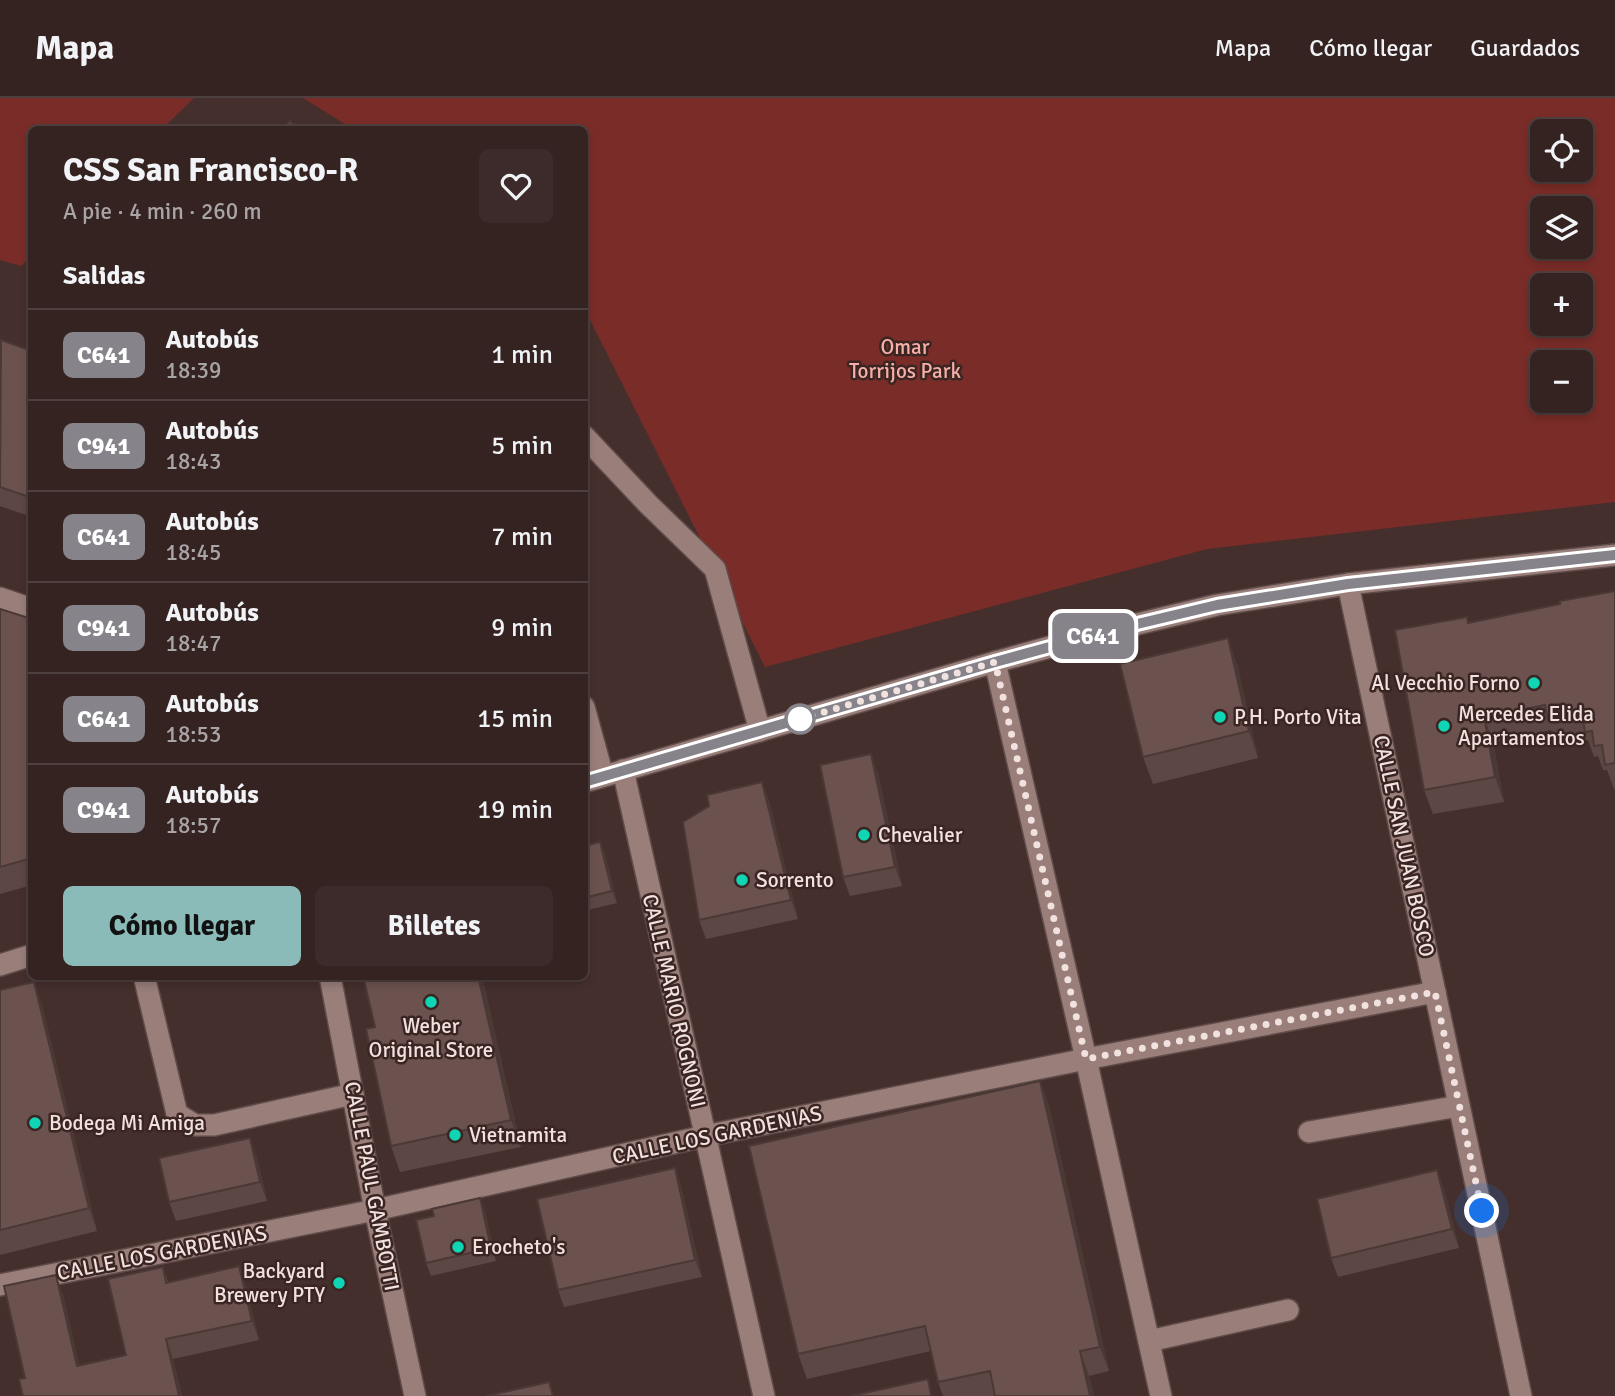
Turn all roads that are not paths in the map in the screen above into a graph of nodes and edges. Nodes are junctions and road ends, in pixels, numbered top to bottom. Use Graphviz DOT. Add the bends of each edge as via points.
graph roads {
  1 [pos="588,440"];
  2 [pos="1615,555"];
  3 [pos="1348,584"];
  4 [pos="0,598"];
  5 [pos="18,606"];
  6 [pos="995,662"];
  7 [pos="588,722"];
  8 [pos="760,730"];
  9 [pos="603,776"];
  10 [pos="28,957"];
  11 [pos="0,965"];
  12 [pos="145,980"];
  13 [pos="331,980"];
  14 [pos="1435,992"];
  15 [pos="1086,1059"];
  16 [pos="353,1094"];
  17 [pos="1459,1106"];
  18 [pos="1309,1132"];
  19 [pos="705,1136"];
  20 [pos="375,1210"];
  21 [pos="0,1285"];
  22 [pos="1288,1310"];
  23 [pos="1149,1341"];
  24 [pos="415,1396"];
  25 [pos="764,1396"];
  26 [pos="1161,1396"];
  27 [pos="1521,1396"];
  1 -- 8 [label="street" via="715,569"];
  2 -- 3 [label="street"];
  3 -- 6 [label="street" via="1217,605"];
  3 -- 14 [label="street, CALLE SAN JUAN BOSCO"];
  4 -- 5 [label="street"];
  6 -- 8 [label="street"];
  6 -- 15 [label="street"];
  7 -- 9 [label="street, CALLE MARIO ROGNONI"];
  8 -- 9 [label="street"];
  9 -- 19 [label="street, CALLE MARIO ROGNONI"];
  10 -- 11 [label="street"];
  12 -- 16 [label="street" via="177,1114 195,1125 214,1125"];
  13 -- 16 [label="street, CALLE PAUL GAMBOTTI"];
  14 -- 15 [label="street, CALLE LOS GARDENIAS"];
  14 -- 17 [label="street, CALLE SAN JUAN BOSCO"];
  15 -- 19 [label="street, CALLE LOS GARDENIAS"];
  15 -- 23 [label="street"];
  16 -- 20 [label="street, CALLE PAUL GAMBOTTI"];
  17 -- 18 [label="street"];
  17 -- 27 [label="street, CALLE SAN JUAN BOSCO"];
  19 -- 20 [label="street, CALLE LOS GARDENIAS"];
  19 -- 25 [label="street, CALLE MARIO ROGNONI"];
  20 -- 21 [label="street, CALLE LOS GARDENIAS"];
  20 -- 24 [label="street, CALLE PAUL GAMBOTTI"];
  22 -- 23 [label="street"];
  23 -- 26 [label="street"];
}
